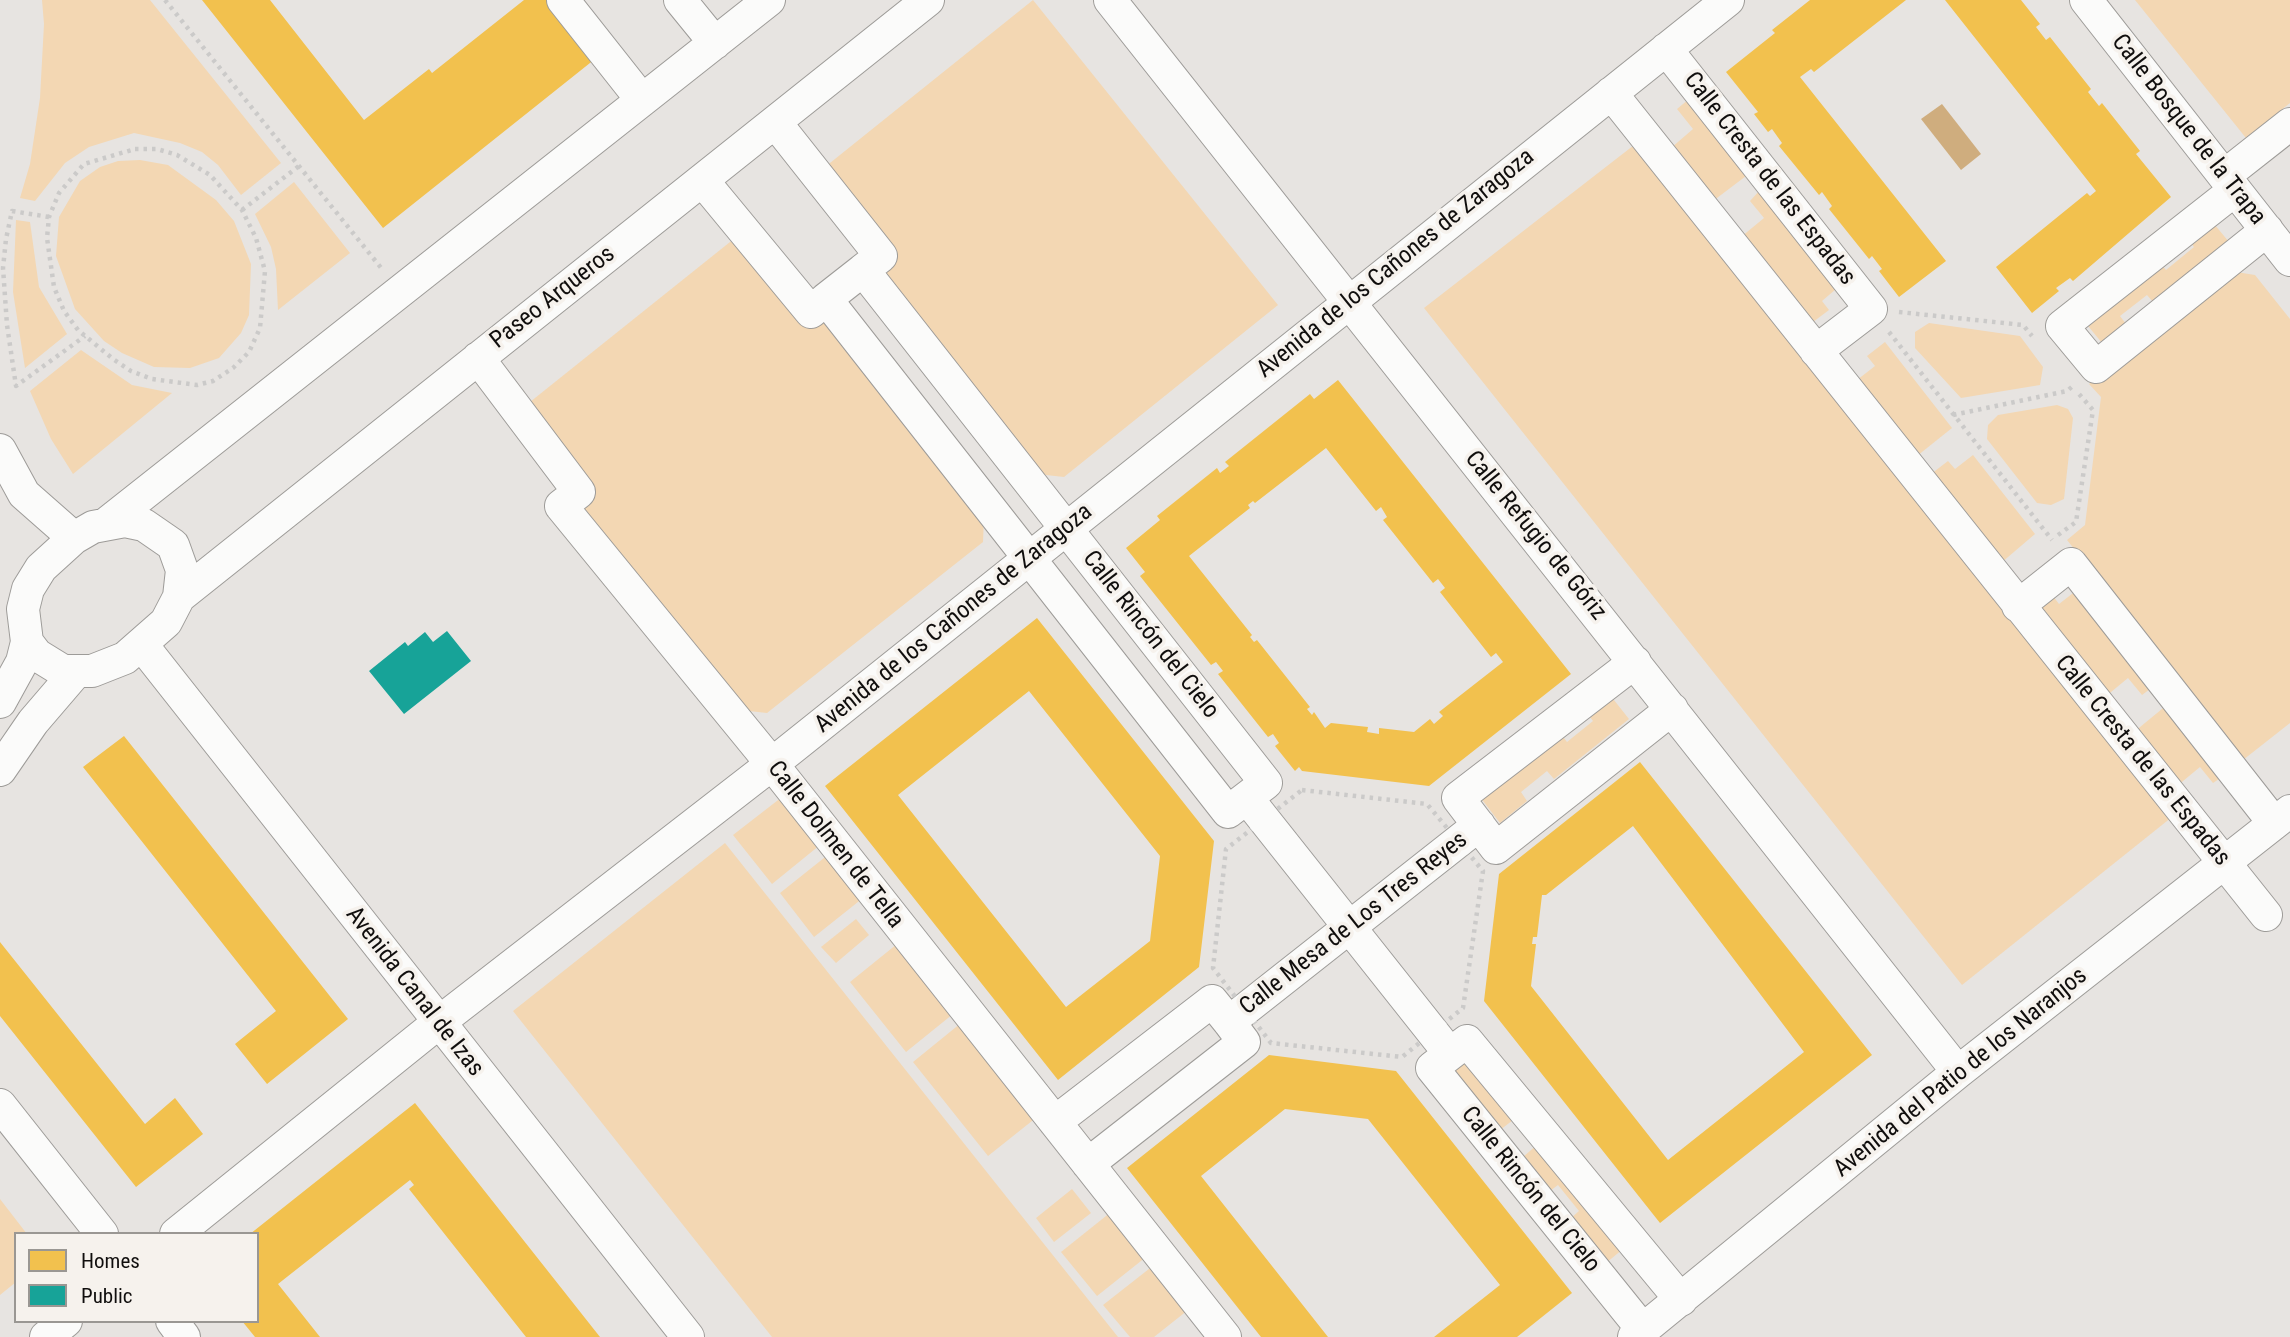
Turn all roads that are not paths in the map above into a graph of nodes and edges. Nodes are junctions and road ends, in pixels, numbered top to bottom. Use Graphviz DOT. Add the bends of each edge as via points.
graph roads {
  1 [pos="563,0"];
  2 [pos="680,0"];
  3 [pos="769,0"];
  4 [pos="928,0"];
  5 [pos="1110,0"];
  6 [pos="1728,0"];
  7 [pos="2086,0"];
  8 [pos="715,43"];
  9 [pos="1666,49"];
  10 [pos="1611,93"];
  11 [pos="642,100"];
  12 [pos="775,122"];
  13 [pos="2290,124"];
  14 [pos="702,180"];
  15 [pos="2229,183"];
  16 [pos="2281,243"];
  17 [pos="863,270"];
  18 [pos="826,299"];
  19 [pos="1348,301"];
  20 [pos="1816,351"];
  21 [pos="478,358"];
  22 [pos="0,450"];
  23 [pos="107,523"];
  24 [pos="1067,529"];
  25 [pos="74,538"];
  26 [pos="1029,559"];
  27 [pos="179,597"];
  28 [pos="2018,606"];
  29 [pos="27,642"];
  30 [pos="142,645"];
  31 [pos="1635,662"];
  32 [pos="75,673"];
  33 [pos="0,702"];
  34 [pos="1672,709"];
  35 [pos="772,764"];
  36 [pos="0,770"];
  37 [pos="1247,797"];
  38 [pos="2282,817"];
  39 [pos="1479,825"];
  40 [pos="2224,863"];
  41 [pos="2266,915"];
  42 [pos="1349,927"];
  43 [pos="1229,1022"];
  44 [pos="438,1023"];
  45 [pos="1450,1054"];
  46 [pos="1958,1072"];
  47 [pos="0,1105"];
  48 [pos="1055,1122"];
  49 [pos="1088,1164"];
  50 [pos="100,1232"];
  51 [pos="178,1232"];
  52 [pos="1681,1300"];
  53 [pos="64,1323"];
  54 [pos="1638,1334"];
  55 [pos="46,1337"];
  56 [pos="688,1337"];
  57 [pos="1225,1337"];
  1 -- 11 [label="street"];
  2 -- 8 [label="street"];
  3 -- 8 [label="street"];
  4 -- 12 [label="street, Paseo Arqueros"];
  5 -- 19 [label="street, Calle Refugio de Góriz"];
  6 -- 9 [label="street, Avenida de los Cañones de Zaragoza"];
  7 -- 15 [label="street, Calle Bosque de la Trapa"];
  8 -- 11 [label="street"];
  9 -- 10 [label="street, Avenida de los Cañones de Zaragoza"];
  9 -- 20 [label="street, Calle Cresta de las Espadas" via="1871,309"];
  10 -- 19 [label="street, Avenida de los Cañones de Zaragoza"];
  10 -- 20 [label="street, Calle Cresta de las Espadas"];
  11 -- 23 [label="street"];
  12 -- 14 [label="street, Paseo Arqueros"];
  12 -- 17 [label="street" via="881,256"];
  13 -- 15 [label="street"];
  14 -- 18 [label="street" via="811,312"];
  14 -- 21 [label="street, Paseo Arqueros"];
  15 -- 16 [label="street, Calle Bosque de la Trapa"];
  15 -- 16 [label="street" via="2062,326 2085,377"];
  17 -- 18 [label="street"];
  17 -- 24 [label="street, Calle Rincón del Cielo"];
  18 -- 26 [label="street, Calle Rincón del Cielo"];
  19 -- 24 [label="street, Avenida de los Cañones de Zaragoza"];
  19 -- 31 [label="street, Calle Refugio de Góriz"];
  20 -- 28 [label="street, Calle Cresta de las Espadas"];
  21 -- 27 [label="street, Paseo Arqueros"];
  21 -- 35 [label="street, Calle Dolmen de Tella" via="579,492 561,506"];
  22 -- 25 [label="street" via="24,494"];
  23 -- 25 [label="street"];
  23 -- 27 [label="street" via="144,525 173,545 182,570"];
  24 -- 26 [label="street, Avenida de los Cañones de Zaragoza"];
  24 -- 37 [label="street, Calle Rincón del Cielo" via="1266,783"];
  25 -- 29 [label="street" via="41,568 28,589 23,609"];
  26 -- 35 [label="street, Avenida de los Cañones de Zaragoza"];
  26 -- 37 [label="street, Calle Rincón del Cielo" via="1228,812"];
  27 -- 30 [label="street" via="166,622"];
  28 -- 38 [label="street" via="2061,552"];
  28 -- 40 [label="street, Calle Cresta de las Espadas"];
  29 -- 32 [label="street" via="46,662"];
  29 -- 33 [label="street" via="18,671"];
  30 -- 32 [label="street" via="108,666"];
  30 -- 44 [label="street, Avenida Canal de Izas"];
  31 -- 34 [label="street, Calle Refugio de Góriz"];
  31 -- 39 [label="street, Calle Mesa de Los Tres Reyes" via="1458,798"];
  32 -- 36 [label="street"];
  34 -- 39 [label="street, Calle Mesa de Los Tres Reyes" via="1496,848"];
  34 -- 46 [label="street, Calle Refugio de Góriz"];
  35 -- 44 [label="street, Avenida de los Cañones de Zaragoza"];
  35 -- 48 [label="street, Calle Dolmen de Tella"];
  37 -- 42 [label="street"];
  38 -- 40 [label="street, Avenida del Patio de los Naranjos"];
  39 -- 42 [label="street, Calle Mesa de Los Tres Reyes"];
  40 -- 41 [label="street, Calle Cresta de las Espadas"];
  40 -- 46 [label="street, Avenida del Patio de los Naranjos"];
  42 -- 43 [label="street, Calle Mesa de Los Tres Reyes"];
  42 -- 45 [label="street"];
  43 -- 48 [label="street, Calle Mesa de Los Tres Reyes" via="1212,1001"];
  43 -- 49 [label="street, Calle Mesa de Los Tres Reyes" via="1244,1042"];
  44 -- 51 [label="street, Avenida de los Cañones de Zaragoza"];
  44 -- 56 [label="street, Avenida Canal de Izas"];
  45 -- 52 [label="street, Calle Rincón del Cielo" via="1467,1041"];
  45 -- 54 [label="street, Calle Rincón del Cielo" via="1432,1068"];
  46 -- 52 [label="street, Avenida del Patio de los Naranjos"];
  47 -- 50 [label="street"];
  48 -- 49 [label="street, Calle Dolmen de Tella"];
  49 -- 57 [label="street, Calle Dolmen de Tella"];
  52 -- 54 [label="street, Avenida del Patio de los Naranjos"];
  53 -- 55 [label="street"];
}
